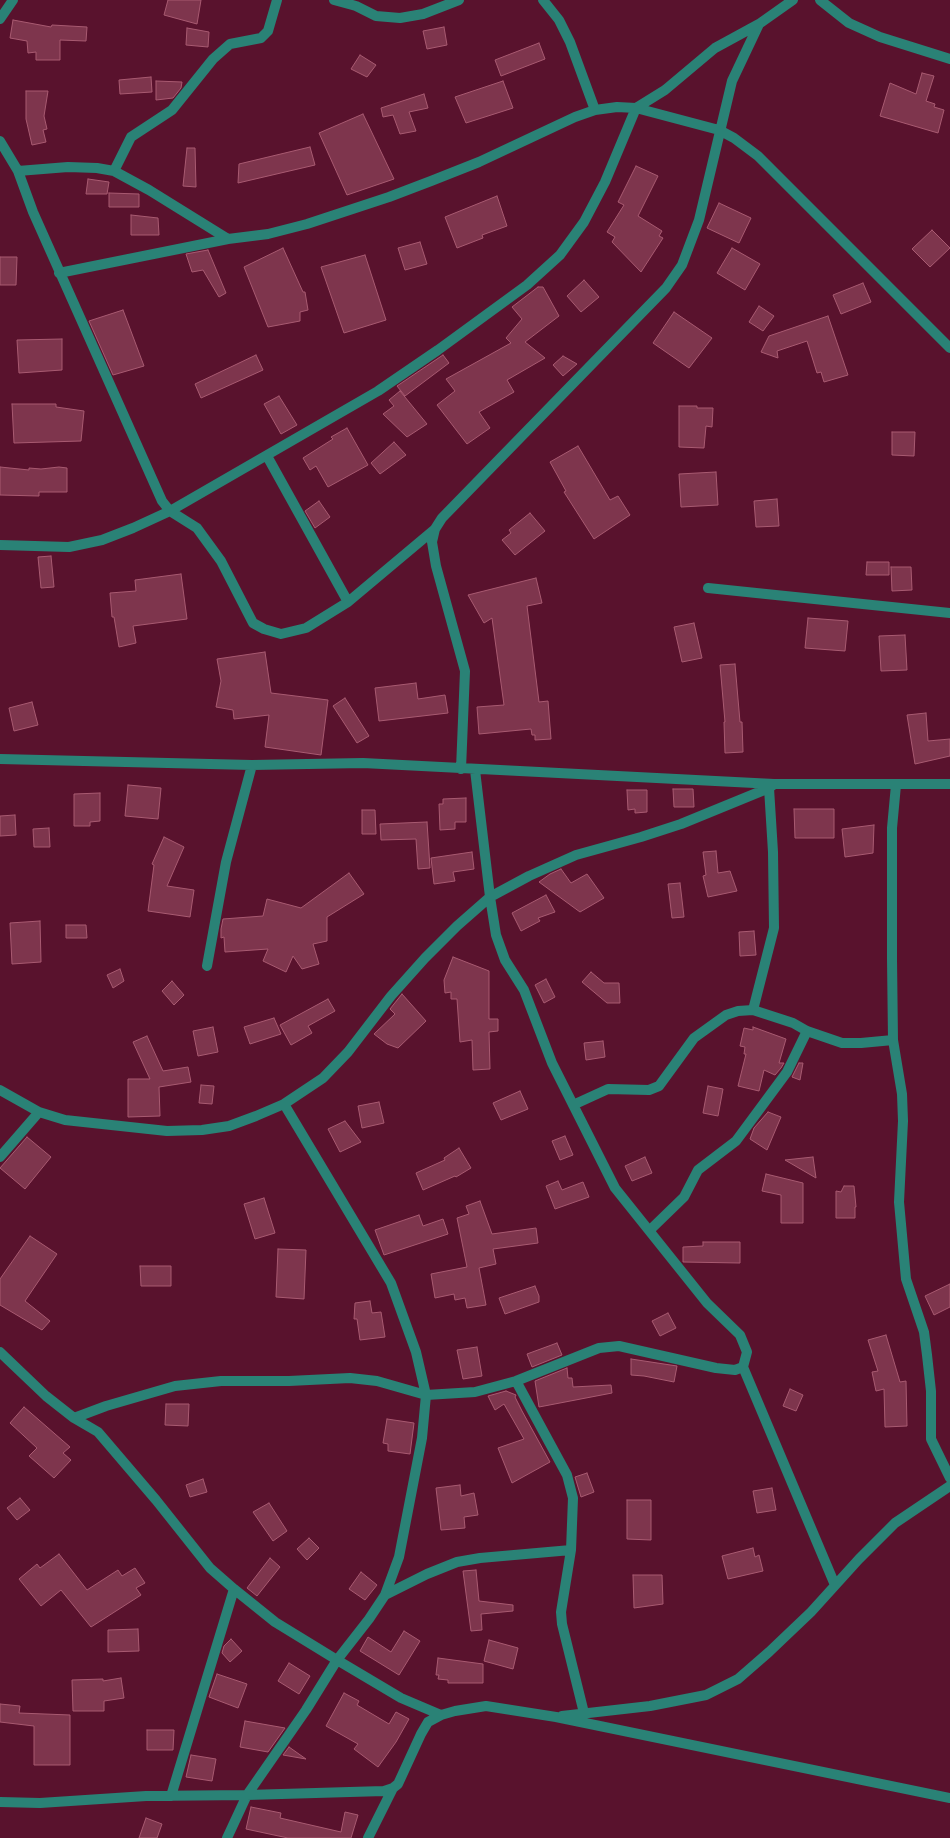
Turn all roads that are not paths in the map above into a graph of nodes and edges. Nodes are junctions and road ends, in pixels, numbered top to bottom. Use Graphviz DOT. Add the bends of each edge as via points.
graph roads {
  1 [pos="13,0"];
  2 [pos="277,0"];
  3 [pos="334,0"];
  4 [pos="459,0"];
  5 [pos="543,0"];
  6 [pos="793,0"];
  7 [pos="820,0"];
  8 [pos="0,19"];
  9 [pos="759,24"];
  10 [pos="950,59"];
  11 [pos="636,108"];
  12 [pos="595,110"];
  13 [pos="719,130"];
  14 [pos="0,141"];
  15 [pos="18,171"];
  16 [pos="114,172"];
  17 [pos="228,239"];
  18 [pos="59,273"];
  19 [pos="950,348"];
  20 [pos="267,456"];
  21 [pos="170,511"];
  22 [pos="435,529"];
  23 [pos="0,545"];
  24 [pos="708,588"];
  25 [pos="348,602"];
  26 [pos="950,613"];
  27 [pos="0,759"];
  28 [pos="252,765"];
  29 [pos="461,769"];
  30 [pos="475,770"];
  31 [pos="950,784"];
  32 [pos="896,785"];
  33 [pos="772,786"];
  34 [pos="490,897"];
  35 [pos="208,966"];
  36 [pos="753,1010"];
  37 [pos="807,1031"];
  38 [pos="893,1040"];
  39 [pos="0,1090"];
  40 [pos="284,1104"];
  41 [pos="573,1105"];
  42 [pos="39,1112"];
  43 [pos="0,1157"];
  44 [pos="650,1230"];
  45 [pos="0,1352"];
  46 [pos="743,1366"];
  47 [pos="516,1381"];
  48 [pos="426,1396"];
  49 [pos="74,1418"];
  50 [pos="950,1478"];
  51 [pos="950,1486"];
  52 [pos="570,1550"];
  53 [pos="835,1585"];
  54 [pos="234,1588"];
  55 [pos="385,1595"];
  56 [pos="336,1660"];
  57 [pos="584,1713"];
  58 [pos="441,1715"];
  59 [pos="556,1717"];
  60 [pos="393,1788"];
  61 [pos="247,1795"];
  62 [pos="171,1796"];
  63 [pos="950,1798"];
  64 [pos="0,1802"];
  65 [pos="226,1838"];
  66 [pos="368,1838"];
  1 -- 8 [label="street"];
  2 -- 16 [label="street" via="268,31 262,38 230,44 213,59 172,110 131,136"];
  3 -- 4 [label="street" via="376,16 400,18 423,14"];
  5 -- 12 [label="street" via="559,20 570,42"];
  6 -- 9 [label="street"];
  7 -- 10 [label="street" via="850,23 880,37"];
  9 -- 11 [label="street" via="715,48 665,90"];
  9 -- 13 [label="street" via="732,81"];
  11 -- 12 [label="street"];
  11 -- 13 [label="street"];
  11 -- 20 [label="street" via="605,182 584,222 560,255 527,284 416,366"];
  12 -- 17 [label="street" via="479,162 389,197 307,224 268,234"];
  13 -- 19 [label="street" via="758,156"];
  13 -- 22 [label="street" via="699,220 682,265 666,288 442,518"];
  14 -- 15 [label="street"];
  15 -- 16 [label="street" via="68,167"];
  15 -- 18 [label="street"];
  16 -- 17 [label="street"];
  17 -- 18 [label="street"];
  18 -- 21 [label="street" via="159,496"];
  20 -- 21 [label="street"];
  20 -- 25 [label="street"];
  21 -- 23 [label="street" via="89,544 69,547"];
  21 -- 25 [label="street" via="197,528 221,561 253,623 264,629 281,634 306,628"];
  22 -- 25 [label="street"];
  22 -- 29 [label="street" via="432,542 436,566 465,671"];
  24 -- 26 [label="street"];
  27 -- 28 [label="street"];
  28 -- 29 [label="street" via="363,763"];
  28 -- 35 [label="street" via="226,862"];
  29 -- 30 [label="street"];
  30 -- 33 [label="street"];
  30 -- 34 [label="street"];
  31 -- 32 [label="street"];
  32 -- 33 [label="street"];
  32 -- 38 [label="street" via="892,828"];
  33 -- 34 [label="street" via="681,824 576,854"];
  33 -- 36 [label="street" via="774,928"];
  34 -- 40 [label="street" via="425,958 323,1078"];
  34 -- 41 [label="street" via="496,935 505,960 524,990 552,1063"];
  36 -- 37 [label="street"];
  36 -- 41 [label="street" via="726,1015 694,1038 659,1086 649,1090 608,1089"];
  37 -- 38 [label="street" via="842,1043"];
  37 -- 44 [label="street" via="787,1072 736,1140 698,1170 684,1197"];
  38 -- 50 [label="street" via="902,1094 899,1202 906,1279 924,1332 928,1356 931,1439"];
  39 -- 42 [label="street"];
  40 -- 42 [label="street" via="229,1126 176,1131 65,1120"];
  40 -- 48 [label="street" via="391,1283 416,1352"];
  41 -- 44 [label="street" via="616,1188"];
  42 -- 43 [label="street"];
  44 -- 46 [label="street" via="707,1303 740,1335 746,1352"];
  45 -- 49 [label="street"];
  46 -- 47 [label="street" via="735,1370 716,1368 619,1346 599,1348"];
  46 -- 53 [label="street"];
  47 -- 48 [label="street" via="475,1392"];
  47 -- 52 [label="street" via="567,1475 573,1498"];
  48 -- 49 [label="street" via="377,1381 350,1378 221,1381 175,1386"];
  48 -- 55 [label="street" via="422,1438 399,1557"];
  49 -- 54 [label="street" via="98,1432 210,1568"];
  51 -- 53 [label="street" via="895,1523"];
  52 -- 55 [label="street" via="457,1562"];
  52 -- 57 [label="street" via="562,1624"];
  53 -- 57 [label="street" via="738,1679 706,1695 650,1706"];
  54 -- 56 [label="street" via="275,1622"];
  54 -- 62 [label="street"];
  55 -- 56 [label="street"];
  56 -- 58 [label="street" via="401,1698"];
  56 -- 61 [label="street"];
  57 -- 59 [label="street"];
  58 -- 59 [label="street" via="486,1706"];
  58 -- 60 [label="street" via="428,1722 398,1784"];
  59 -- 63 [label="street"];
  60 -- 61 [label="street"];
  60 -- 66 [label="street"];
  61 -- 62 [label="street"];
  61 -- 65 [label="street"];
  62 -- 64 [label="street"];
}
